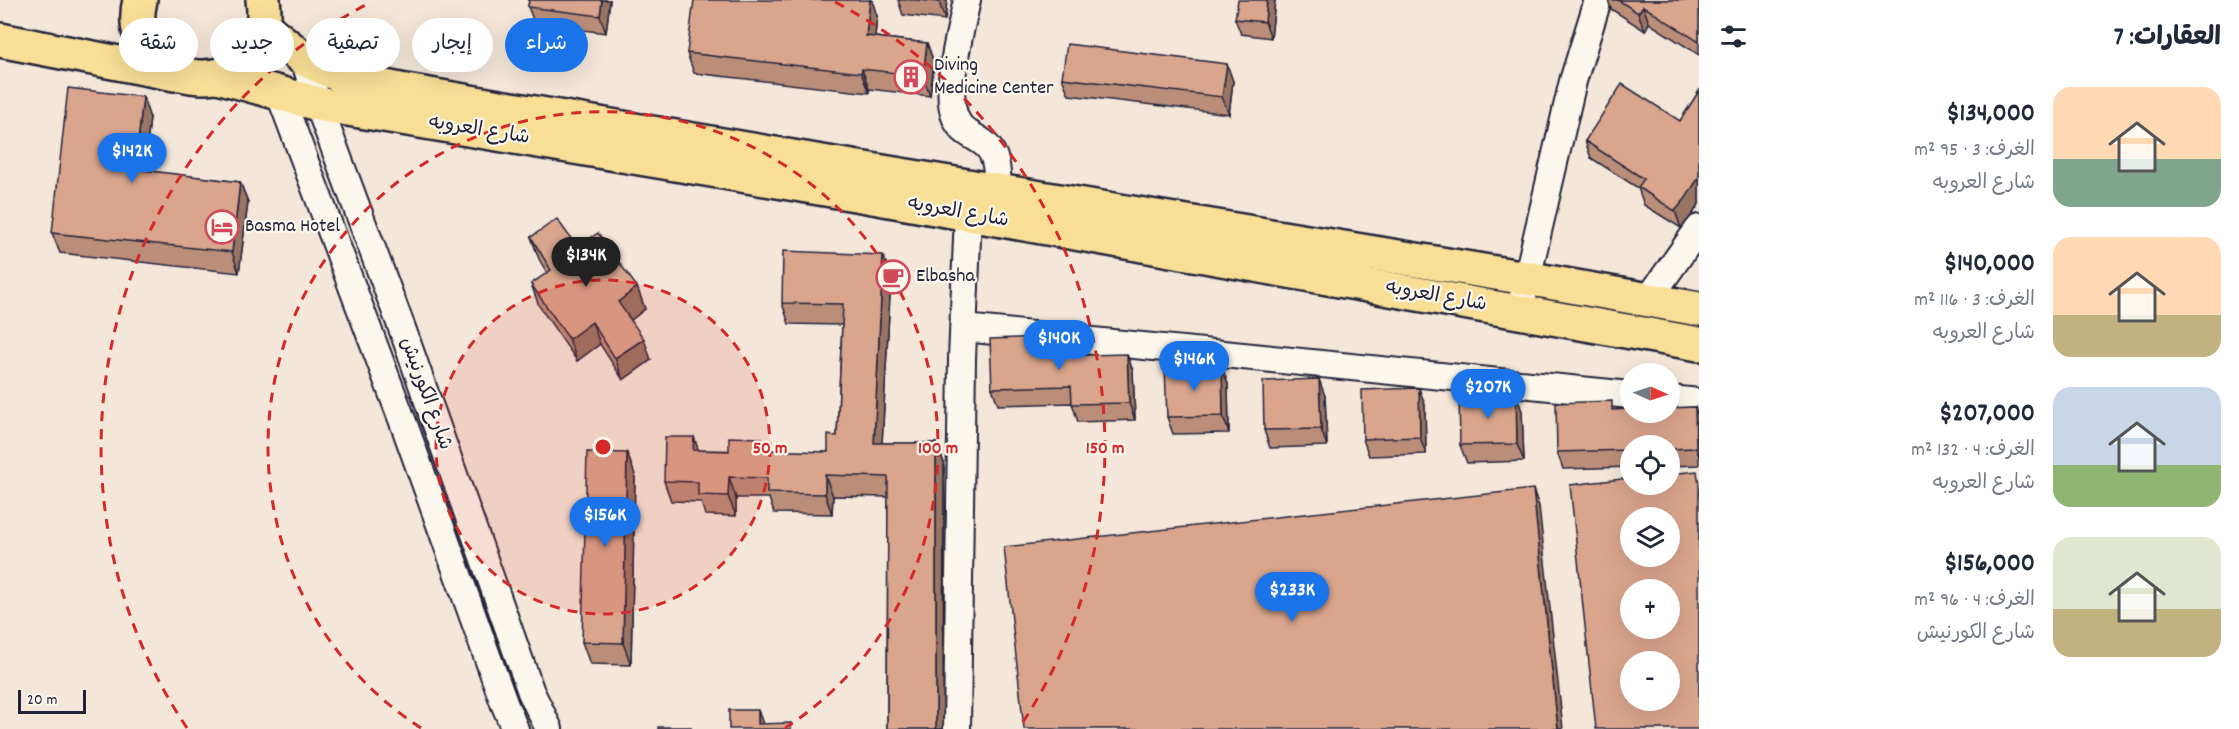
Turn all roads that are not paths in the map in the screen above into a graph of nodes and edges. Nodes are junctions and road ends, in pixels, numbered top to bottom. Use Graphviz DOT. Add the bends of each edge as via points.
graph roads {
  1 [pos="140,0"];
  2 [pos="967,0"];
  3 [pos="1598,0"];
  4 [pos="266,11"];
  5 [pos="0,40"];
  6 [pos="304,59"];
  7 [pos="178,74"];
  8 [pos="218,76"];
  9 [pos="280,95"];
  10 [pos="318,104"];
  11 [pos="998,190"];
  12 [pos="968,214"];
  13 [pos="1699,228"];
  14 [pos="1526,278"];
  15 [pos="1647,300"];
  16 [pos="1699,309"];
  17 [pos="1520,312"];
  18 [pos="964,328"];
  19 [pos="1699,344"];
  20 [pos="1620,394"];
  21 [pos="1680,400"];
  22 [pos="1699,402"];
  23 [pos="515,729"];
  24 [pos="549,729"];
  25 [pos="957,729"];
  1 -- 7 [label="main road" via="139,30 147,49 160,64"];
  2 -- 11 [label="street" via="950,91 956,119 966,133 988,146 997,165"];
  3 -- 14 [label="street" via="1573,81"];
  4 -- 6 [label="main road, شارع العروبه"];
  4 -- 8 [label="main road" via="258,44 248,59"];
  5 -- 7 [label="main road"];
  6 -- 10 [label="street, شارع الكورنيش"];
  6 -- 11 [label="main road, شارع العروبه" via="350,80 400,90"];
  7 -- 8 [label="main road" via="198,79"];
  8 -- 9 [label="main road, شارع العروبه"];
  9 -- 10 [label="main road, شارع العروبه"];
  9 -- 23 [label="street, شارع الكورنيش"];
  10 -- 12 [label="main road, شارع العروبه"];
  10 -- 24 [label="street, شارع الكورنيش" via="531,692"];
  11 -- 14 [label="main road, شارع العروبه"];
  12 -- 17 [label="main road, شارع العروبه"];
  12 -- 18 [label="street"];
  13 -- 15 [label="street"];
  14 -- 15 [label="main road, شارع العروبه"];
  14 -- 17 [label="street"];
  15 -- 16 [label="main road, شارع العروبه"];
  17 -- 19 [label="main road, شارع العروبه"];
  18 -- 20 [label="street"];
  18 -- 25 [label="street"];
  21 -- 22 [label="street"];
}
